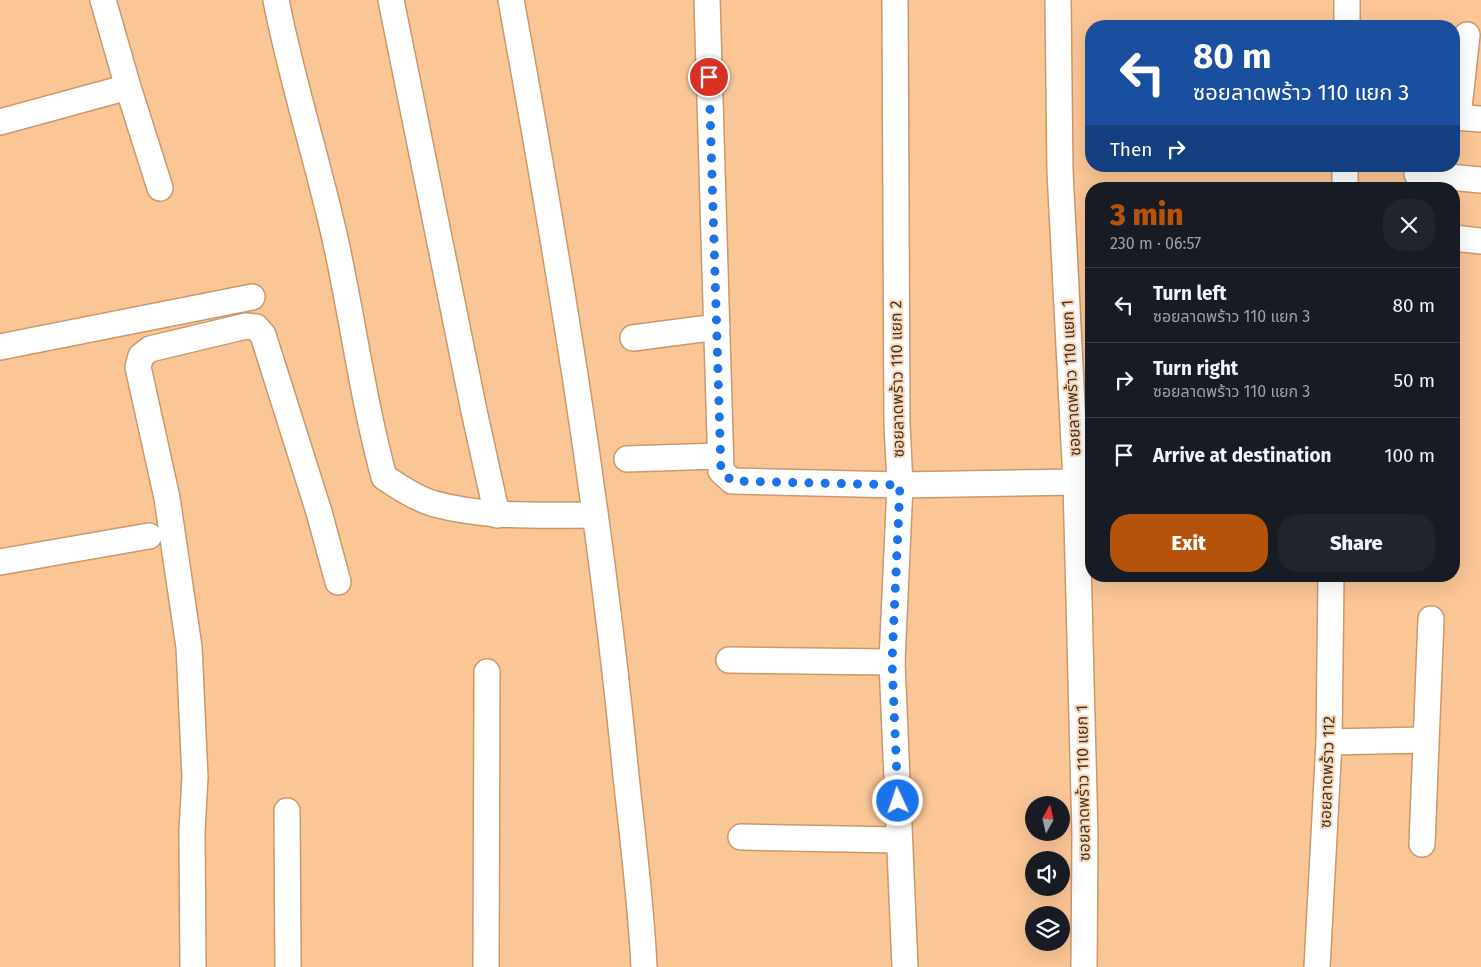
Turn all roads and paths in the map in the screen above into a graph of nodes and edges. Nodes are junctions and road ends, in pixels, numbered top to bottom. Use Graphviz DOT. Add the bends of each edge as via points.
graph roads {
  1 [pos="103,0"];
  2 [pos="276,0"];
  3 [pos="391,0"];
  4 [pos="511,0"];
  5 [pos="707,0"];
  6 [pos="895,0"];
  7 [pos="1058,0"];
  8 [pos="1347,0"];
  9 [pos="1347,20"];
  10 [pos="1467,35"];
  11 [pos="128,87"];
  12 [pos="1464,118"];
  13 [pos="0,122"];
  14 [pos="1417,176"];
  15 [pos="1481,180"];
  16 [pos="160,188"];
  17 [pos="1460,239"];
  18 [pos="1481,241"];
  19 [pos="252,297"];
  20 [pos="717,327"];
  21 [pos="632,338"];
  22 [pos="0,347"];
  23 [pos="719,456"];
  24 [pos="627,459"];
  25 [pos="1076,482"];
  26 [pos="900,485"];
  27 [pos="497,515"];
  28 [pos="595,515"];
  29 [pos="149,536"];
  30 [pos="0,562"];
  31 [pos="338,582"];
  32 [pos="1331,582"];
  33 [pos="1431,619"];
  34 [pos="729,660"];
  35 [pos="892,662"];
  36 [pos="487,672"];
  37 [pos="1425,740"];
  38 [pos="1329,742"];
  39 [pos="287,811"];
  40 [pos="741,838"];
  41 [pos="900,840"];
  42 [pos="1422,844"];
  43 [pos="193,967"];
  44 [pos="288,967"];
  45 [pos="486,967"];
  46 [pos="644,967"];
  47 [pos="905,967"];
  48 [pos="1084,967"];
  49 [pos="1317,967"];
  1 -- 11 [label="street"];
  2 -- 27 [label="street" via="289,66 336,243 368,420 384,477 433,503"];
  3 -- 27 [label="street"];
  4 -- 28 [label="street" via="549,208"];
  5 -- 20 [label="street"];
  6 -- 26 [label="street, ซอยลาดพร้าว 110 แยก 2"];
  7 -- 25 [label="street, ซอยลาดพร้าว 110 แยก 1" via="1060,171"];
  8 -- 9 [label="street"];
  10 -- 12 [label="street"];
  11 -- 13 [label="street"];
  11 -- 16 [label="street"];
  14 -- 15 [label="street"];
  17 -- 18 [label="street"];
  19 -- 22 [label="street"];
  20 -- 21 [label="street"];
  20 -- 23 [label="street"];
  23 -- 24 [label="street"];
  23 -- 26 [label="street" via="721,471 732,481"];
  25 -- 26 [label="street"];
  25 -- 48 [label="street, ซอยลาดพร้าว 110 แยก 1" via="1085,836"];
  26 -- 35 [label="street, ซอยลาดพร้าว 110 แยก 2"];
  27 -- 28 [label="street"];
  28 -- 46 [label="street" via="618,683"];
  29 -- 30 [label="street"];
  31 -- 43 [label="street" via="263,335 256,327 246,326 150,349 141,356 138,367 167,498 189,647 195,777"];
  32 -- 38 [label="street, ซอยลาดพร้าว 112"];
  33 -- 37 [label="street"];
  34 -- 35 [label="street"];
  35 -- 41 [label="street, ซอยลาดพร้าว 110 แยก 2"];
  36 -- 45 [label="street"];
  37 -- 38 [label="street"];
  37 -- 42 [label="street"];
  38 -- 49 [label="street, ซอยลาดพร้าว 112"];
  39 -- 44 [label="street"];
  40 -- 41 [label="street"];
  41 -- 47 [label="street, ซอยลาดพร้าว 110 แยก 2"];
}
